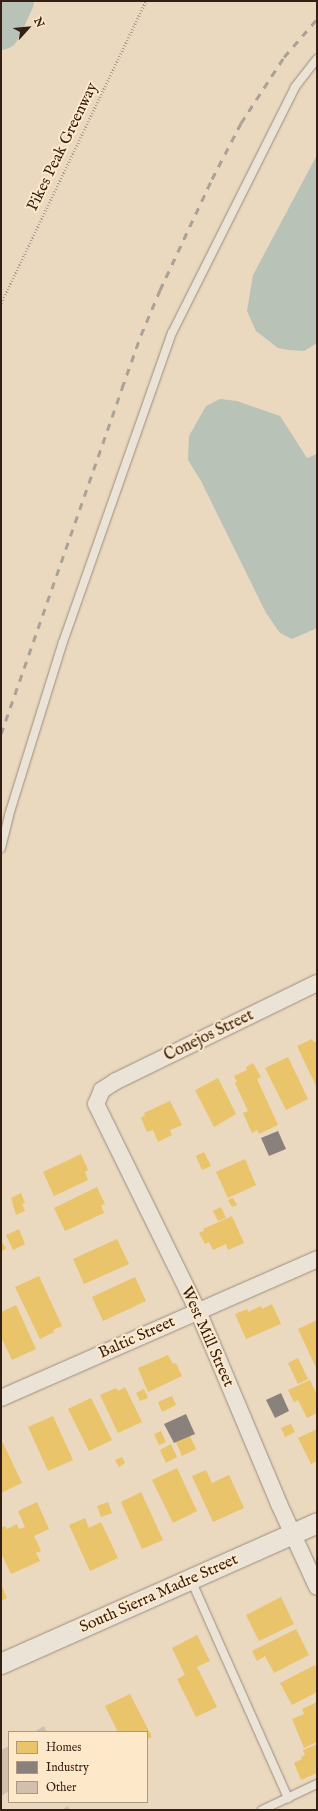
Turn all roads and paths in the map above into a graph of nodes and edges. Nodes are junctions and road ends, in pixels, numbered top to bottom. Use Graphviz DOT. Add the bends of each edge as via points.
graph roads {
  1 [pos="146,1"];
  2 [pos="317,59"];
  3 [pos="1,303"];
  4 [pos="1,848"];
  5 [pos="317,983"];
  6 [pos="102,1090"];
  7 [pos="317,1259"];
  8 [pos="198,1311"];
  9 [pos="1,1398"];
  10 [pos="317,1523"];
  11 [pos="292,1534"];
  12 [pos="191,1580"];
  13 [pos="317,1588"];
  14 [pos="1,1664"];
  15 [pos="317,1784"];
  16 [pos="288,1798"];
  17 [pos="262,1810"];
  1 -- 3 [label="path, Pikes Peak Greenway"];
  2 -- 4 [label="lane" via="295,87 172,333 63,642"];
  5 -- 6 [label="street, Conejos Street"];
  6 -- 8 [label="street, West Mill Street" via="96,1104"];
  7 -- 8 [label="street, Baltic Street"];
  8 -- 9 [label="street, Baltic Street"];
  8 -- 11 [label="street, West Mill Street"];
  10 -- 11 [label="street, South Sierra Madre Street"];
  11 -- 12 [label="street, South Sierra Madre Street"];
  11 -- 13 [label="street, West Mill Street"];
  12 -- 14 [label="street, South Sierra Madre Street"];
  12 -- 16 [label="lane"];
  15 -- 16 [label="lane"];
  16 -- 17 [label="lane"];
}
